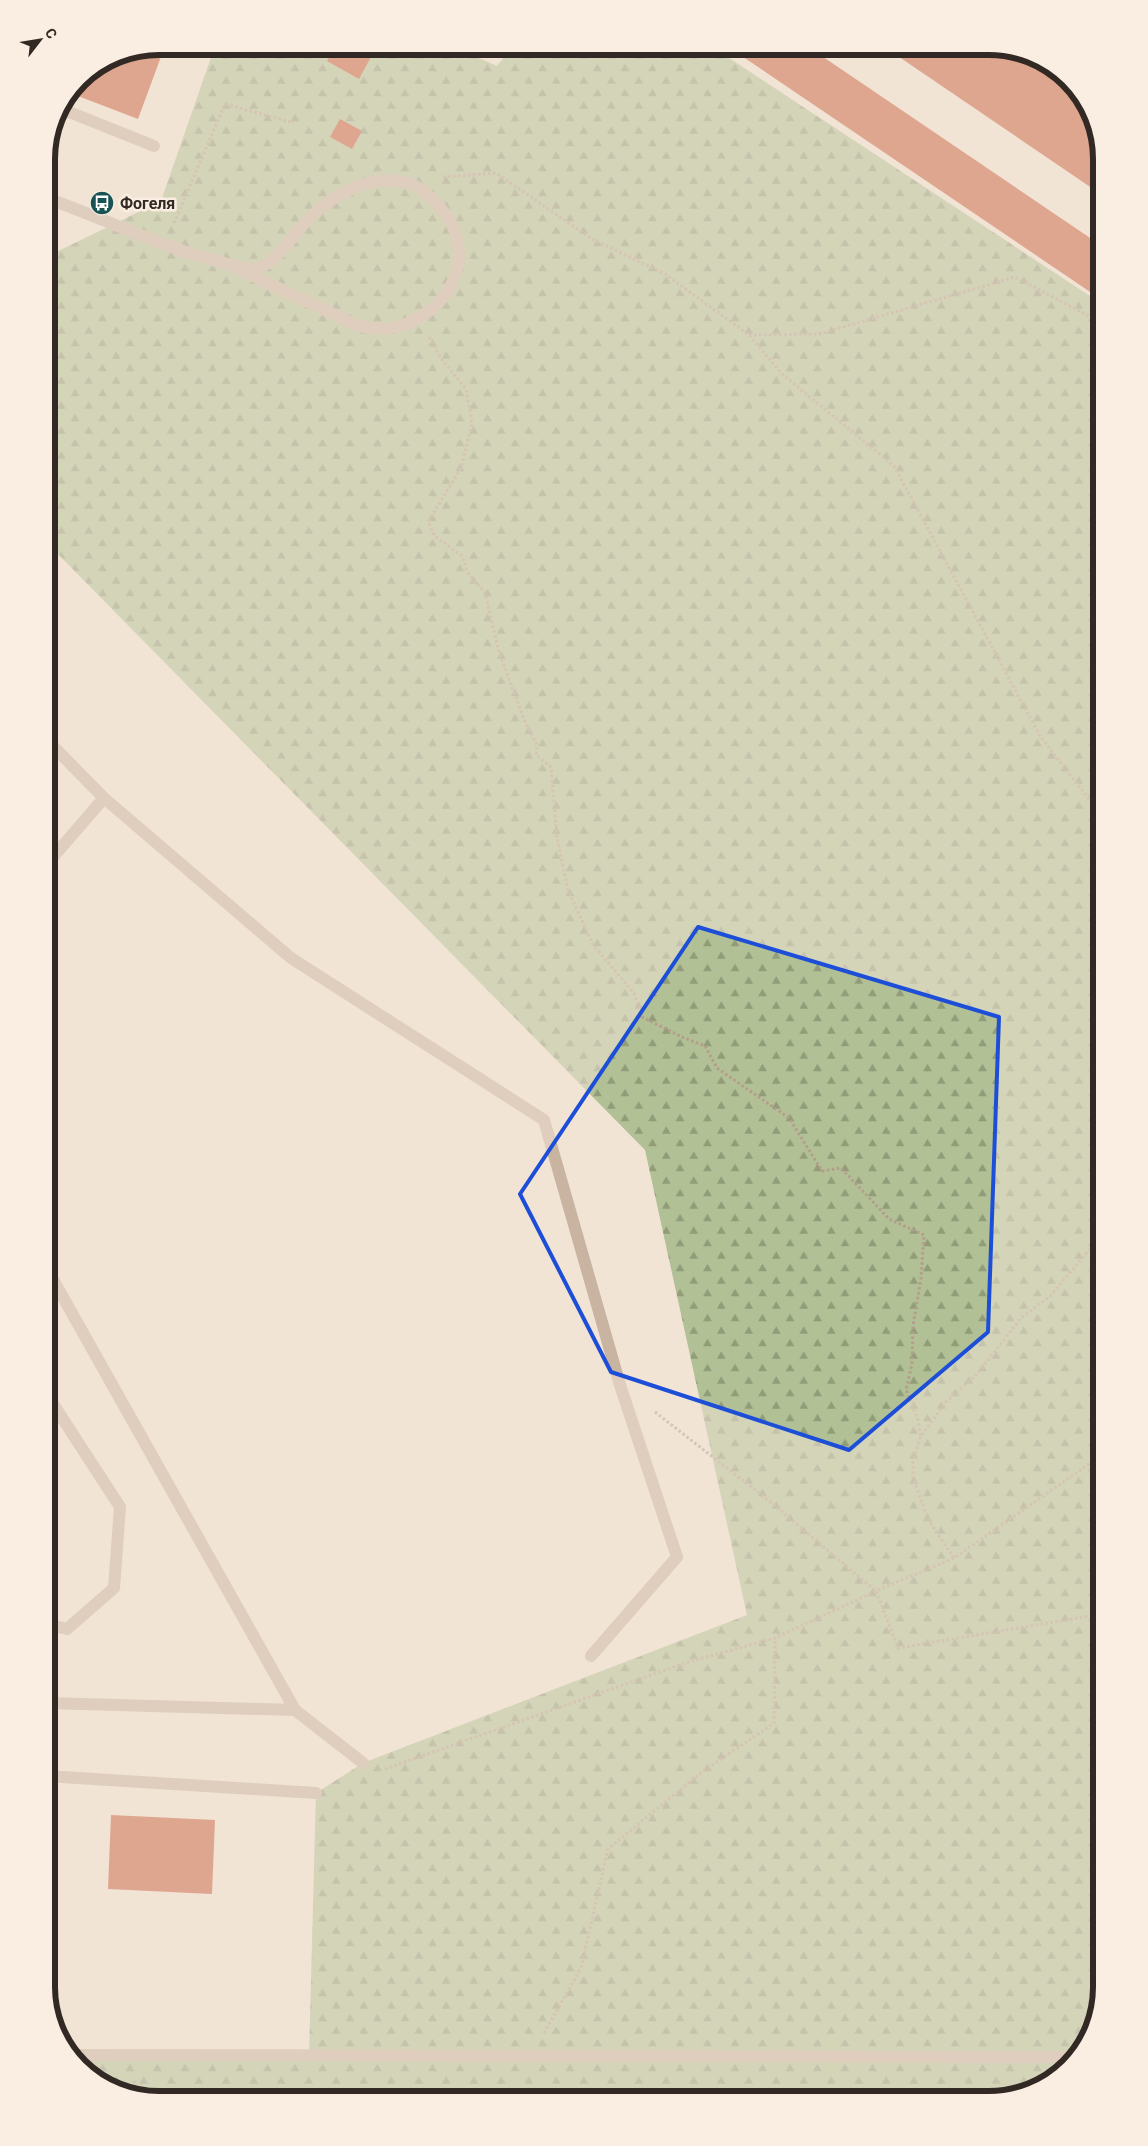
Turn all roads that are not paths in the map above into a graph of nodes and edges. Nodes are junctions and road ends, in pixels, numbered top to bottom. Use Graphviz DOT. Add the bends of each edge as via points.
graph roads {
  1 [pos="67,111"];
  2 [pos="154,146"];
  3 [pos="55,201"];
  4 [pos="228,264"];
  5 [pos="55,748"];
  6 [pos="104,798"];
  7 [pos="55,855"];
  8 [pos="55,1283"];
  9 [pos="55,1408"];
  10 [pos="55,1626"];
  11 [pos="591,1656"];
  12 [pos="55,1704"];
  13 [pos="295,1710"];
  14 [pos="362,1763"];
  15 [pos="55,1777"];
  16 [pos="316,1793"];
  17 [pos="80,2055"];
  18 [pos="1066,2057"];
  1 -- 2 [label="street"];
  3 -- 4 [label="street" via="192,255"];
  4 -- 4 [label="street" via="358,326 375,329 404,324 432,308 456,277 460,258 457,235 447,214 429,195 410,183 397,181 366,184 333,198 315,212 268,263 255,270"];
  5 -- 6 [label="street"];
  6 -- 7 [label="street"];
  6 -- 11 [label="street" via="291,958 544,1120 620,1385 677,1557"];
  8 -- 13 [label="street"];
  9 -- 10 [label="street" via="120,1507 114,1588 67,1629"];
  12 -- 13 [label="street"];
  13 -- 14 [label="street"];
  15 -- 16 [label="street"];
  17 -- 18 [label="street"];
}
